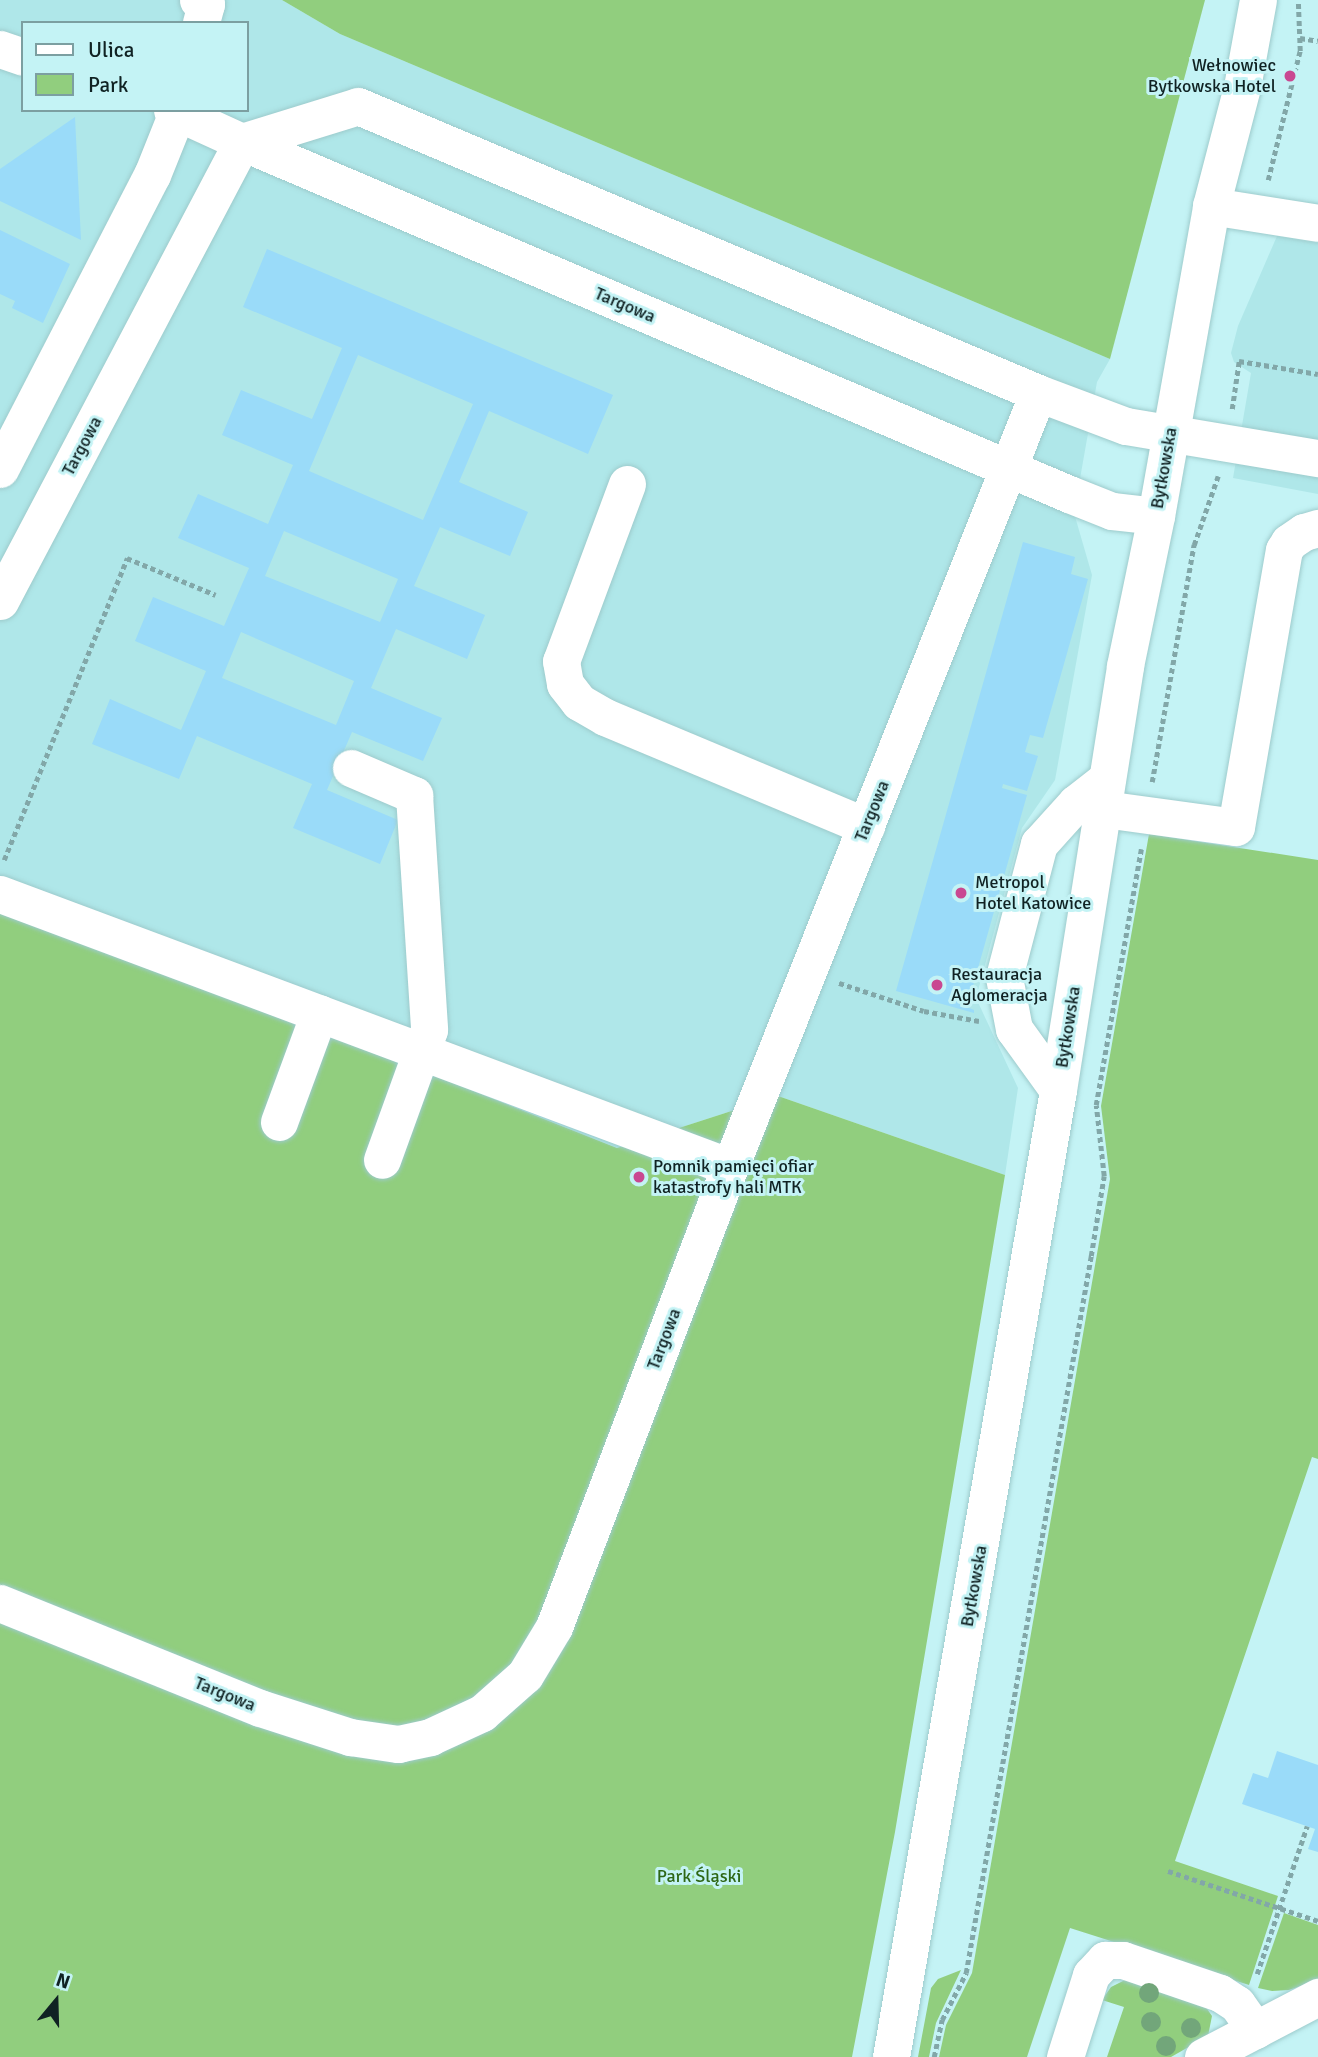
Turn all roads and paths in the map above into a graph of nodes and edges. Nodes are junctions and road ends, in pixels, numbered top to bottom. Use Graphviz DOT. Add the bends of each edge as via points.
graph roads {
  1 [pos="198,0"];
  2 [pos="1258,0"];
  3 [pos="1298,0"];
  4 [pos="202,21"];
  5 [pos="1300,38"];
  6 [pos="1318,41"];
  7 [pos="0,48"];
  8 [pos="21,56"];
  9 [pos="176,112"];
  10 [pos="178,112"];
  11 [pos="242,142"];
  12 [pos="1211,206"];
  13 [pos="1262,213"];
  14 [pos="1318,223"];
  15 [pos="1318,374"];
  16 [pos="1038,393"];
  17 [pos="1170,435"];
  18 [pos="1225,441"];
  19 [pos="1318,458"];
  20 [pos="1008,468"];
  21 [pos="0,469"];
  22 [pos="627,484"];
  23 [pos="1156,516"];
  24 [pos="1318,528"];
  25 [pos="216,595"];
  26 [pos="0,601"];
  27 [pos="351,768"];
  28 [pos="1105,794"];
  29 [pos="1147,815"];
  30 [pos="866,826"];
  31 [pos="0,870"];
  32 [pos="0,894"];
  33 [pos="808,972"];
  34 [pos="319,1013"];
  35 [pos="985,1021"];
  36 [pos="423,1052"];
  37 [pos="1058,1090"];
  38 [pos="279,1122"];
  39 [pos="382,1160"];
  40 [pos="730,1167"];
  41 [pos="0,1603"];
  42 [pos="1307,1826"];
  43 [pos="1168,1871"];
  44 [pos="1279,1908"];
  45 [pos="1318,1921"];
  46 [pos="1269,1937"];
  47 [pos="1318,1997"];
  48 [pos="1255,2030"];
  49 [pos="891,2057"];
  50 [pos="934,2057"];
  51 [pos="1065,2057"];
  52 [pos="1203,2057"];
  1 -- 4 [label="street" via="206,4"];
  2 -- 12 [label="street, Bytkowska" via="1242,87"];
  3 -- 5 [label="path"];
  5 -- 6 [label="path"];
  5 -- 13 [label="path" via="1296,73"];
  7 -- 8 [label="street"];
  9 -- 21 [label="street" via="152,175"];
  10 -- 11 [label="street, Targowa"];
  11 -- 16 [label="street" via="358,106"];
  11 -- 20 [label="street, Targowa"];
  11 -- 26 [label="street, Targowa"];
  12 -- 13 [label="street"];
  12 -- 17 [label="street, Bytkowska"];
  13 -- 14 [label="street"];
  15 -- 18 [label="path" via="1239,361"];
  16 -- 17 [label="street" via="1126,426"];
  16 -- 20 [label="street"];
  17 -- 18 [label="street"];
  17 -- 23 [label="street, Bytkowska"];
  18 -- 19 [label="street"];
  18 -- 29 [label="path" via="1194,545"];
  20 -- 23 [label="street, Targowa" via="1112,511"];
  20 -- 30 [label="street, Targowa"];
  22 -- 30 [label="street" via="561,661 565,684 579,702 606,717"];
  23 -- 28 [label="street, Bytkowska"];
  24 -- 29 [label="street" via="1304,532 1284,550 1236,827"];
  25 -- 31 [label="path" via="127,558"];
  27 -- 36 [label="street" via="414,795 429,1030"];
  28 -- 29 [label="street"];
  28 -- 37 [label="street, Bytkowska"];
  28 -- 37 [label="street" via="1076,803 1039,844 1004,977 1014,1028"];
  29 -- 50 [label="path" via="1096,1105 1104,1176 1093,1243 966,1973 942,2020"];
  30 -- 33 [label="street, Targowa"];
  32 -- 34 [label="street"];
  33 -- 35 [label="path" via="924,1011"];
  33 -- 40 [label="street, Targowa"];
  34 -- 36 [label="street"];
  34 -- 38 [label="street"];
  36 -- 39 [label="street"];
  36 -- 40 [label="street"];
  37 -- 49 [label="street, Bytkowska"];
  40 -- 41 [label="street, Targowa" via="554,1627 525,1675 482,1713 430,1737 398,1744 350,1737 260,1708"];
  42 -- 44 [label="path"];
  43 -- 44 [label="path"];
  44 -- 45 [label="path"];
  44 -- 46 [label="path"];
  47 -- 48 [label="street"];
  48 -- 51 [label="street" via="1237,2004 1220,1993 1123,1960 1105,1960 1091,1975"];
  48 -- 52 [label="street"];
}
